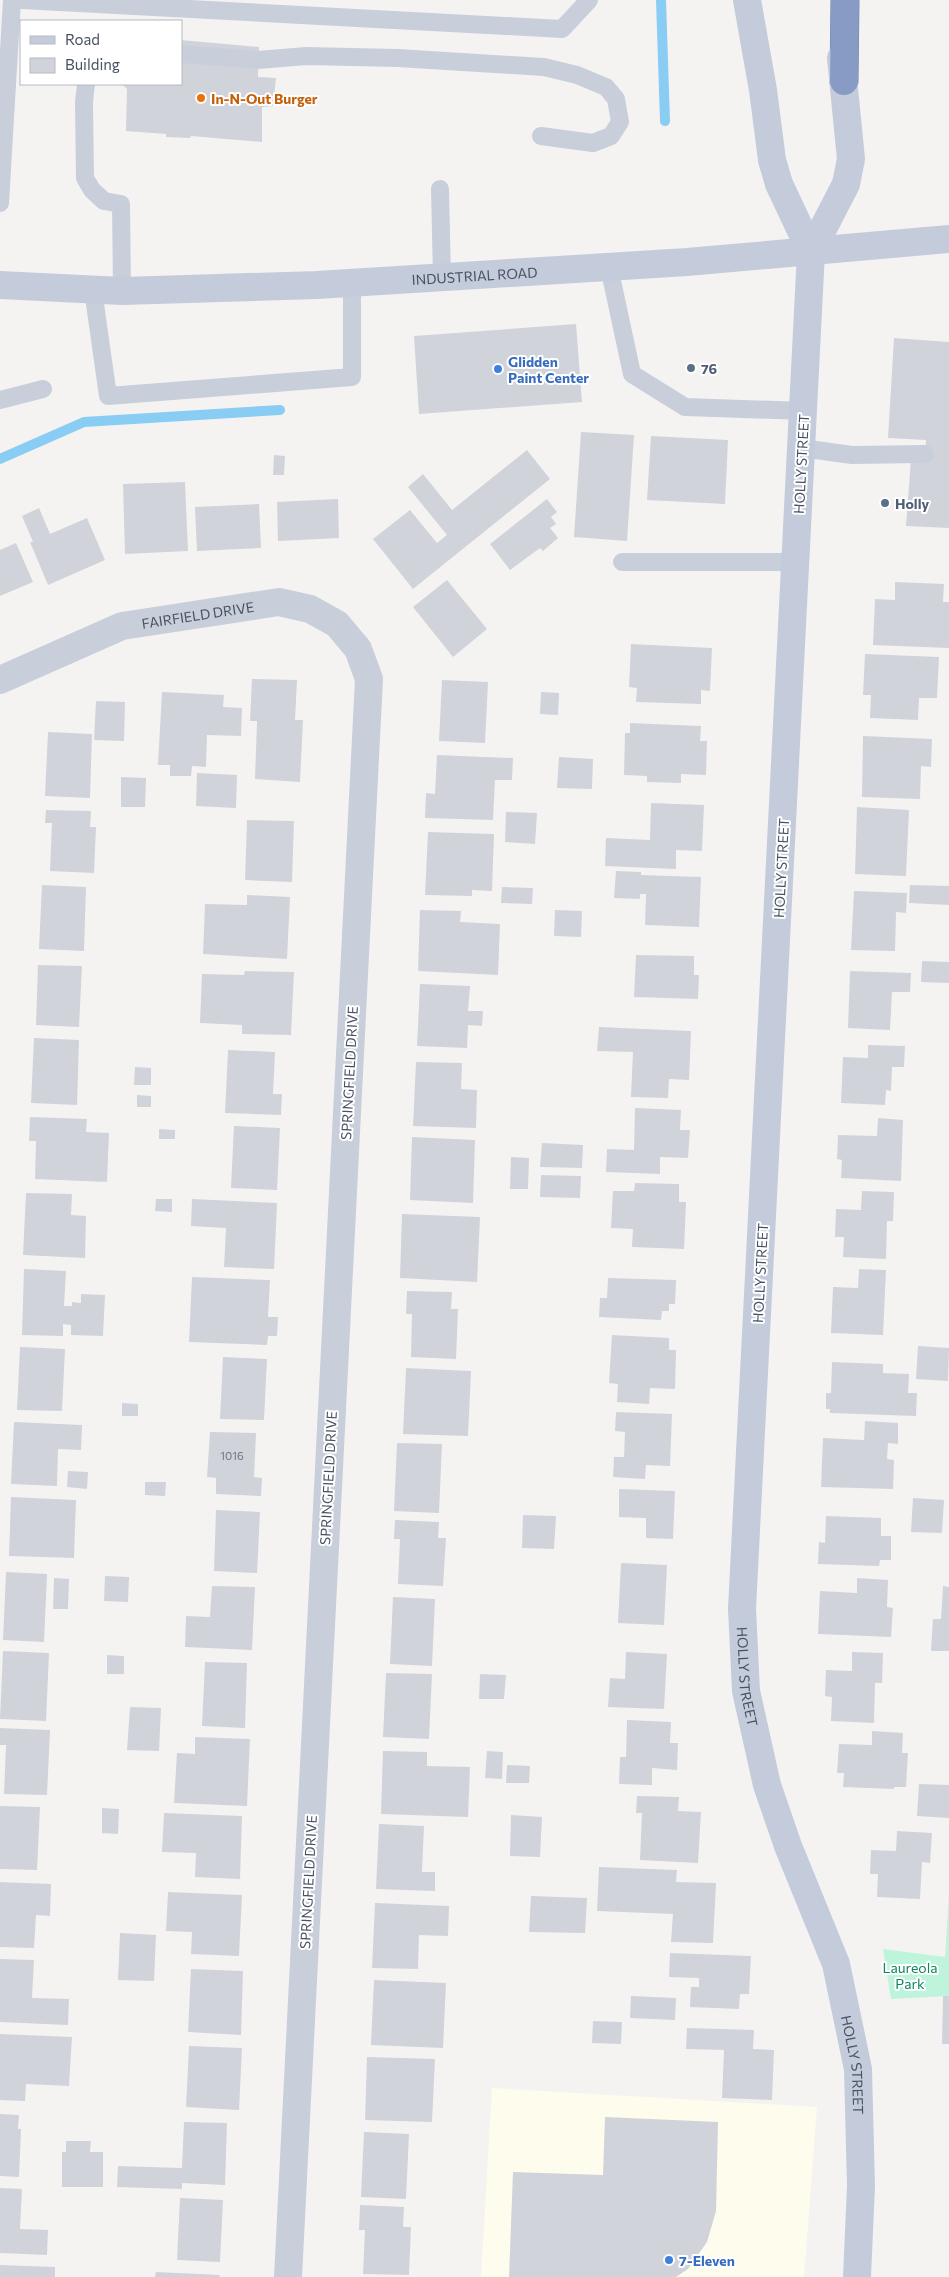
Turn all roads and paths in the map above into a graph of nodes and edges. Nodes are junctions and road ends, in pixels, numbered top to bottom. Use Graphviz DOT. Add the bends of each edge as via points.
graph roads {
  1 [pos="12,0"];
  2 [pos="22,0"];
  3 [pos="589,0"];
  4 [pos="747,0"];
  5 [pos="832,0"];
  6 [pos="845,0"];
  7 [pos="182,54"];
  8 [pos="844,81"];
  9 [pos="86,85"];
  10 [pos="541,136"];
  11 [pos="440,189"];
  12 [pos="0,203"];
  13 [pos="949,239"];
  14 [pos="811,252"];
  15 [pos="608,267"];
  16 [pos="442,278"];
  17 [pos="352,283"];
  18 [pos="0,285"];
  19 [pos="93,290"];
  20 [pos="122,291"];
  21 [pos="43,389"];
  22 [pos="0,400"];
  23 [pos="804,411"];
  24 [pos="802,448"];
  25 [pos="925,454"];
  26 [pos="622,562"];
  27 [pos="797,562"];
  28 [pos="369,678"];
  29 [pos="0,680"];
  30 [pos="288,2277"];
  31 [pos="857,2277"];
  1 -- 12 [label="lane"];
  2 -- 3 [label="lane" via="562,29"];
  4 -- 14 [label="main road, HOLLY STREET" via="772,160 779,184"];
  5 -- 8 [label="main road, HOLLY STREET"];
  6 -- 8 [label="highway"];
  7 -- 10 [label="lane" via="258,60 306,56 398,58 544,67 577,75 606,87 616,99 620,122 611,136 593,142"];
  8 -- 14 [label="main road, HOLLY STREET" via="851,159 846,184"];
  9 -- 20 [label="lane" via="85,178 104,201 121,204"];
  11 -- 16 [label="lane"];
  13 -- 14 [label="main road, INDUSTRIAL ROAD"];
  14 -- 15 [label="main road, INDUSTRIAL ROAD"];
  14 -- 23 [label="main road, HOLLY STREET"];
  15 -- 16 [label="main road, INDUSTRIAL ROAD"];
  15 -- 23 [label="lane" via="632,374 685,407"];
  16 -- 17 [label="main road, INDUSTRIAL ROAD"];
  17 -- 19 [label="lane" via="352,377 108,396"];
  17 -- 20 [label="main road, INDUSTRIAL ROAD"];
  18 -- 19 [label="main road, INDUSTRIAL ROAD"];
  19 -- 20 [label="main road, INDUSTRIAL ROAD"];
  21 -- 22 [label="lane"];
  23 -- 24 [label="main road, HOLLY STREET"];
  24 -- 25 [label="lane" via="852,455"];
  24 -- 27 [label="main road, HOLLY STREET"];
  26 -- 27 [label="lane"];
  27 -- 31 [label="main road, HOLLY STREET" via="742,1609 746,1691 767,1785 836,1964 858,2070 861,2186"];
  28 -- 29 [label="street, FAIRFIELD DRIVE" via="358,649 337,624 310,609 279,602 122,626"];
  28 -- 30 [label="street, SPRINGFIELD DRIVE"];
}
